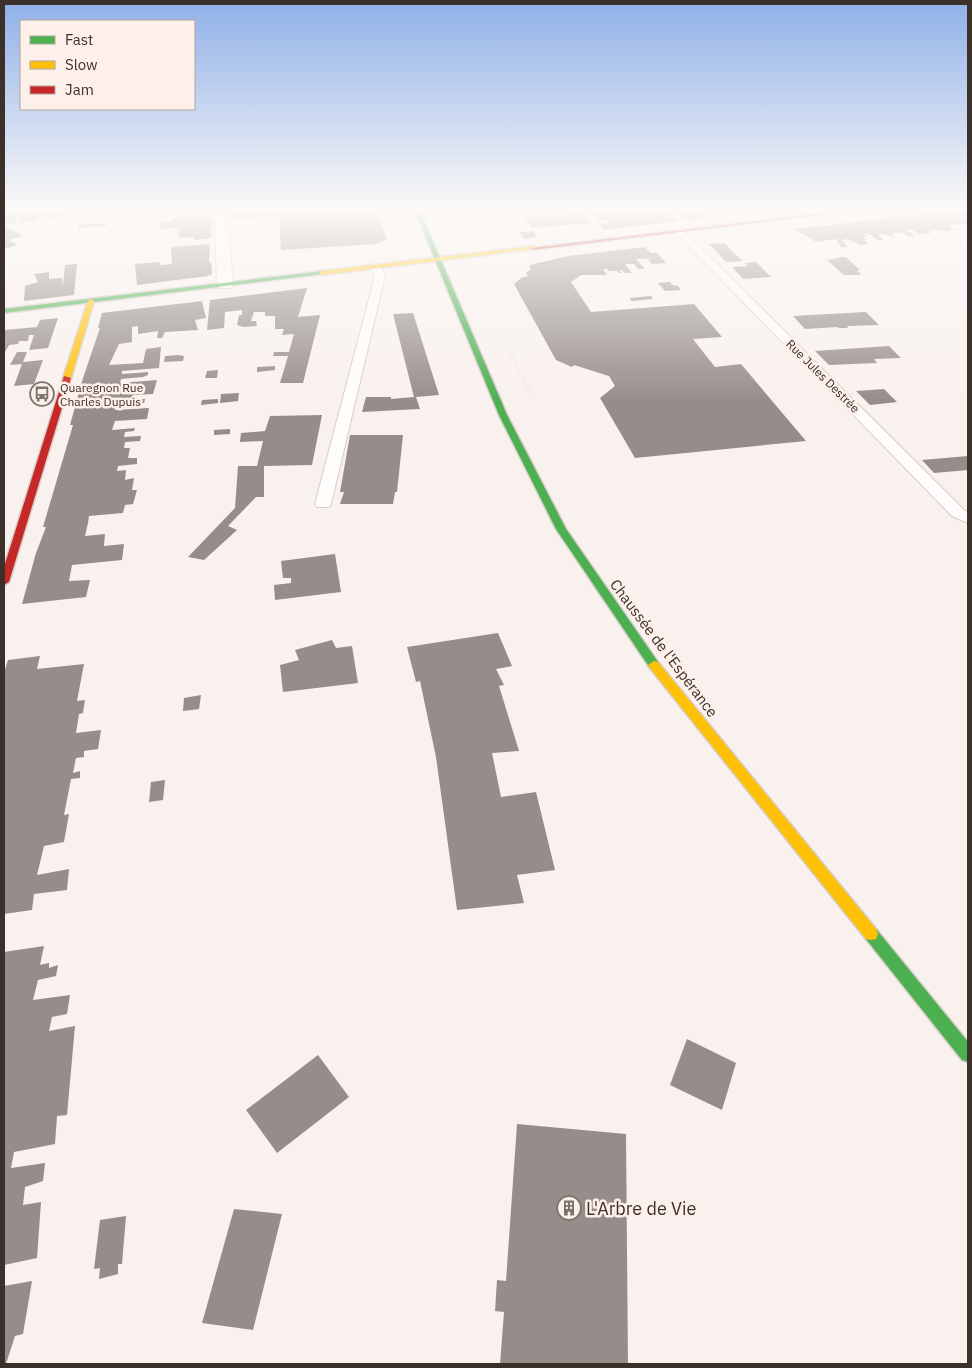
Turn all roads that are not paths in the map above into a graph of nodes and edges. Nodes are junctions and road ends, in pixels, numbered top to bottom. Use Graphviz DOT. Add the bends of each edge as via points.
graph roads {
  1 [pos="224,275"];
  2 [pos="310,275"];
  3 [pos="379,275"];
  4 [pos="445,275"];
  5 [pos="722,275"];
  6 [pos="224,285"];
  7 [pos="91,301"];
  8 [pos="4,311"];
  9 [pos="323,504"];
  10 [pos="968,518"];
  11 [pos="4,582"];
  12 [pos="968,1054"];
  1 -- 6 [label="street"];
  2 -- 6 [label="main road"];
  3 -- 9 [label="lane"];
  4 -- 12 [label="main road, Chaussée de l'Espérance" via="503,416 530,471 561,529 599,587 651,661"];
  5 -- 10 [label="lane, Rue Jules Destrée" via="958,513"];
  6 -- 7 [label="main road"];
  7 -- 8 [label="main road"];
  7 -- 11 [label="main road"];
}
